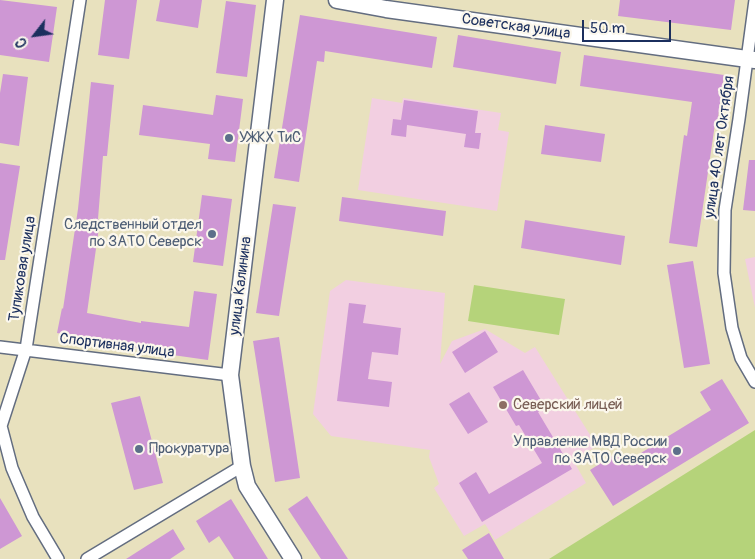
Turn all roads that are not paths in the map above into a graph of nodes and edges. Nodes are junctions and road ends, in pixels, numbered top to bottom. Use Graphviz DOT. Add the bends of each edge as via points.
graph roads {
  1 [pos="80,0"];
  2 [pos="275,0"];
  3 [pos="337,0"];
  4 [pos="755,0"];
  5 [pos="751,60"];
  6 [pos="0,347"];
  7 [pos="26,349"];
  8 [pos="230,375"];
  9 [pos="755,382"];
  10 [pos="242,466"];
  11 [pos="58,559"];
  12 [pos="87,559"];
  13 [pos="293,559"];
  1 -- 7 [label="street, Тупиковая улица"];
  2 -- 8 [label="main road, улица Калинина"];
  3 -- 5 [label="main road, Советская улица"];
  4 -- 5 [label="street, улица 40 лет Октября"];
  5 -- 9 [label="street, улица 40 лет Октября" via="725,210 724,273 732,328 741,358"];
  6 -- 7 [label="street, Спортивная улица"];
  7 -- 8 [label="street, Спортивная улица"];
  7 -- 11 [label="street, Тупиковая улица" via="0,426 12,468 33,517"];
  8 -- 10 [label="main road, улица Калинина"];
  10 -- 12 [label="street"];
  10 -- 13 [label="main road, улица Калинина" via="247,486"];
}
